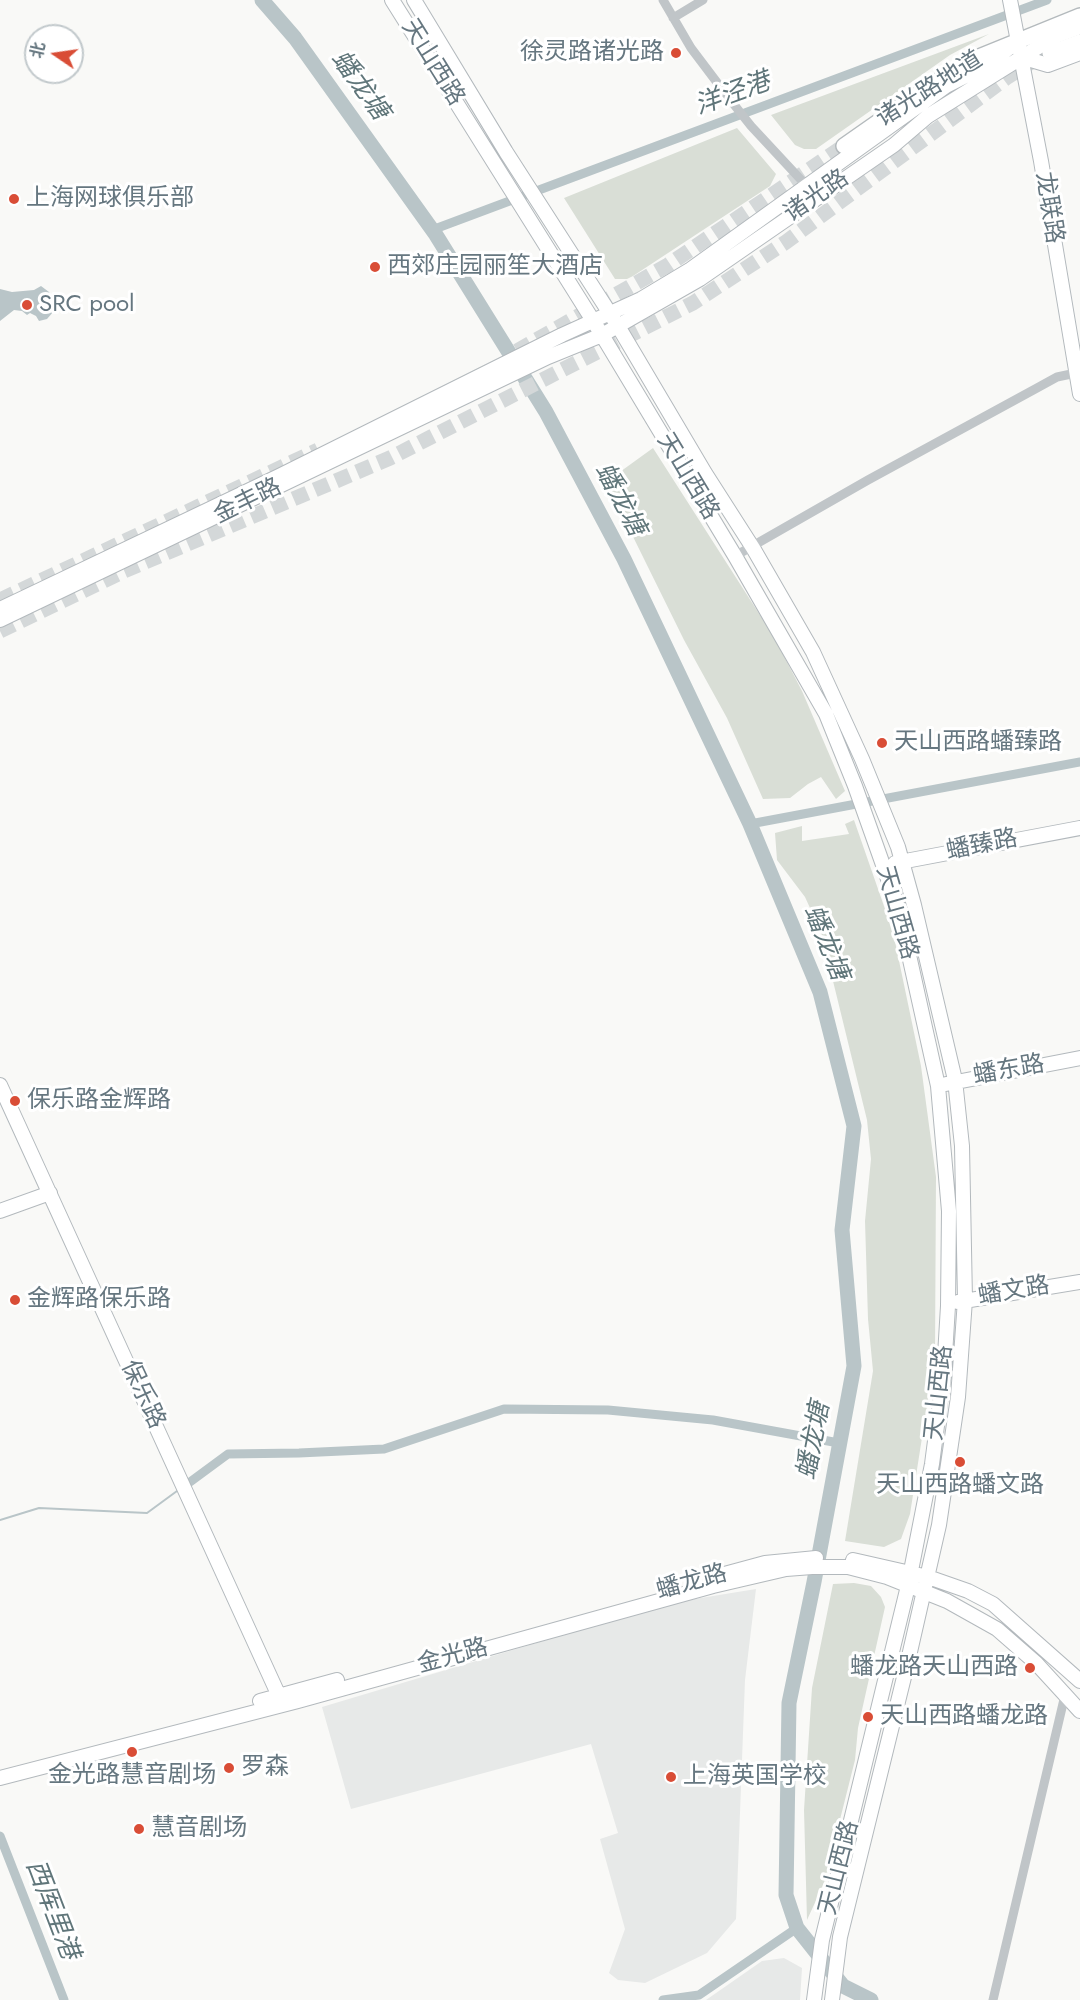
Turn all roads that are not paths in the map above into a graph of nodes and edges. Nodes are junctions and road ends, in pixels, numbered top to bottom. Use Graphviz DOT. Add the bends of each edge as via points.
graph roads {
  1 [pos="392,0"];
  2 [pos="414,0"];
  3 [pos="663,0"];
  4 [pos="703,0"];
  5 [pos="1010,2"];
  6 [pos="1080,16"];
  7 [pos="673,18"];
  8 [pos="1080,27"];
  9 [pos="1018,40"];
  10 [pos="1080,42"];
  11 [pos="1050,53"];
  12 [pos="1080,53"];
  13 [pos="1021,57"];
  14 [pos="844,146"];
  15 [pos="807,186"];
  16 [pos="817,197"];
  17 [pos="610,313"];
  18 [pos="593,321"];
  19 [pos="618,326"];
  20 [pos="602,335"];
  21 [pos="544,352"];
  22 [pos="1076,373"];
  23 [pos="494,376"];
  24 [pos="1080,394"];
  25 [pos="753,548"];
  26 [pos="735,556"];
  27 [pos="0,609"];
  28 [pos="0,620"];
  29 [pos="1080,828"];
  30 [pos="902,861"];
  31 [pos="884,865"];
  32 [pos="1080,1058"];
  33 [pos="955,1080"];
  34 [pos="0,1085"];
  35 [pos="938,1086"];
  36 [pos="50,1193"];
  37 [pos="0,1211"];
  38 [pos="1080,1282"];
  39 [pos="965,1300"];
  40 [pos="948,1306"];
  41 [pos="849,1563"];
  42 [pos="910,1572"];
  43 [pos="926,1584"];
  44 [pos="908,1586"];
  45 [pos="1080,1681"];
  46 [pos="1065,1695"];
  47 [pos="282,1700"];
  48 [pos="1080,1711"];
  49 [pos="0,1771"];
  50 [pos="0,1778"];
  51 [pos="832,1998"];
  52 [pos="814,2000"];
  53 [pos="993,2000"];
  1 -- 18 [label="main road, 天山西路"];
  2 -- 17 [label="main road, 天山西路"];
  3 -- 7 [label="street"];
  4 -- 7 [label="street"];
  5 -- 9 [label="main road, 龙联路"];
  6 -- 9 [label="main road, 诸光路地道"];
  7 -- 15 [label="street" via="751,126"];
  8 -- 13 [label="main road, 诸光路"];
  9 -- 13 [label="main road, 龙联路"];
  9 -- 14 [label="main road, 诸光路地道" via="974,59"];
  9 -- 15 [label="main road" via="989,64 946,86"];
  10 -- 11 [label="main road"];
  12 -- 13 [label="main road" via="1047,65"];
  13 -- 16 [label="main road, 诸光路" via="928,116"];
  13 -- 22 [label="main road, 龙联路"];
  15 -- 16 [label="street"];
  15 -- 17 [label="main road" via="691,269"];
  16 -- 19 [label="main road, 诸光路" via="700,279"];
  17 -- 18 [label="main road"];
  17 -- 19 [label="main road, 天山西路"];
  18 -- 20 [label="main road, 天山西路"];
  18 -- 21 [label="main road"];
  19 -- 20 [label="main road, 诸光路"];
  19 -- 25 [label="main road, 天山西路"];
  20 -- 21 [label="main road, 诸光路"];
  20 -- 26 [label="main road, 天山西路"];
  21 -- 23 [label="main road"];
  22 -- 24 [label="main road, 龙联路"];
  22 -- 25 [label="street" via="1037,388 867,480"];
  23 -- 27 [label="main road"];
  23 -- 28 [label="main road, 金丰路"];
  25 -- 26 [label="street"];
  25 -- 30 [label="main road, 天山西路" via="813,652 862,759"];
  26 -- 31 [label="main road, 天山西路" via="826,714"];
  29 -- 30 [label="main road, 蟠臻路"];
  30 -- 31 [label="main road, 蟠臻路"];
  30 -- 33 [label="main road, 天山西路"];
  31 -- 35 [label="main road, 天山西路" via="899,910"];
  32 -- 33 [label="main road, 蟠东路"];
  33 -- 35 [label="main road, 蟠东路"];
  33 -- 39 [label="main road, 天山西路" via="962,1146"];
  34 -- 36 [label="main road, 保乐路"];
  35 -- 40 [label="main road, 天山西路" via="949,1211"];
  36 -- 37 [label="main road"];
  36 -- 47 [label="main road, 保乐路"];
  38 -- 39 [label="main road, 蟠文路"];
  39 -- 40 [label="main road, 蟠文路"];
  39 -- 43 [label="main road, 天山西路" via="958,1397"];
  40 -- 42 [label="main road, 天山西路" via="932,1464"];
  41 -- 42 [label="main road, 蟠龙路"];
  41 -- 44 [label="main road"];
  41 -- 47 [label="main road, 蟠龙路" via="811,1558 786,1564 765,1563"];
  42 -- 43 [label="main road, 蟠龙路"];
  42 -- 44 [label="main road, 天山西路"];
  43 -- 44 [label="main road, 蟠龙路"];
  43 -- 45 [label="main road, 蟠龙路" via="968,1591 993,1604"];
  43 -- 46 [label="main road, 蟠龙路" via="947,1601 997,1629"];
  43 -- 51 [label="main road, 天山西路" via="840,1937"];
  44 -- 52 [label="main road, 天山西路" via="822,1940"];
  46 -- 48 [label="main road, 蟠龙路"];
  46 -- 53 [label="street"];
  47 -- 49 [label="main road"];
  47 -- 50 [label="main road"];
}
